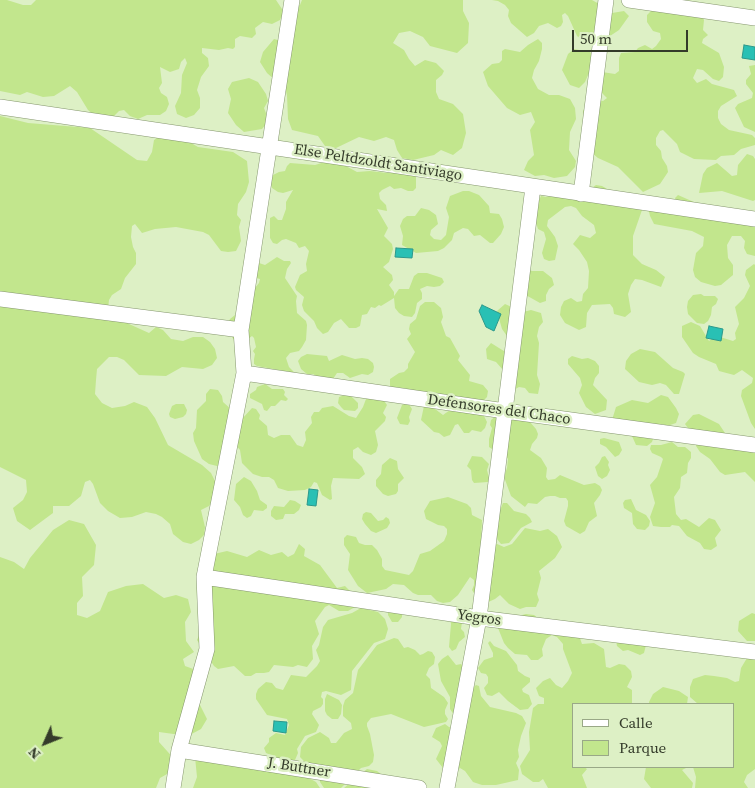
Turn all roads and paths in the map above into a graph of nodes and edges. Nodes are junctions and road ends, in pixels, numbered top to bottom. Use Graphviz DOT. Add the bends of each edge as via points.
graph roads {
  1 [pos="292,0"];
  2 [pos="606,0"];
  3 [pos="629,0"];
  4 [pos="755,18"];
  5 [pos="0,107"];
  6 [pos="270,146"];
  7 [pos="533,186"];
  8 [pos="581,194"];
  9 [pos="755,219"];
  10 [pos="0,298"];
  11 [pos="241,330"];
  12 [pos="244,373"];
  13 [pos="505,411"];
  14 [pos="755,445"];
  15 [pos="204,577"];
  16 [pos="479,618"];
  17 [pos="755,652"];
  18 [pos="179,750"];
  19 [pos="173,788"];
  20 [pos="419,788"];
  21 [pos="447,788"];
  1 -- 6 [label="street"];
  2 -- 8 [label="street"];
  3 -- 4 [label="street"];
  5 -- 6 [label="street, Else Peltdzoldt Santiviago"];
  6 -- 7 [label="street, Else Peltdzoldt Santiviago"];
  6 -- 11 [label="street"];
  7 -- 8 [label="street, Else Peltdzoldt Santiviago"];
  7 -- 13 [label="street"];
  8 -- 9 [label="street, Else Peltdzoldt Santiviago"];
  10 -- 11 [label="street"];
  11 -- 12 [label="street"];
  12 -- 13 [label="street, Defensores del Chaco"];
  12 -- 15 [label="street"];
  13 -- 14 [label="street, Defensores del Chaco"];
  13 -- 16 [label="street"];
  15 -- 16 [label="street, Yegros"];
  15 -- 18 [label="street" via="207,648"];
  16 -- 17 [label="street, Yegros"];
  16 -- 21 [label="street"];
  18 -- 19 [label="street"];
  18 -- 20 [label="street, J. Buttner"];
}
